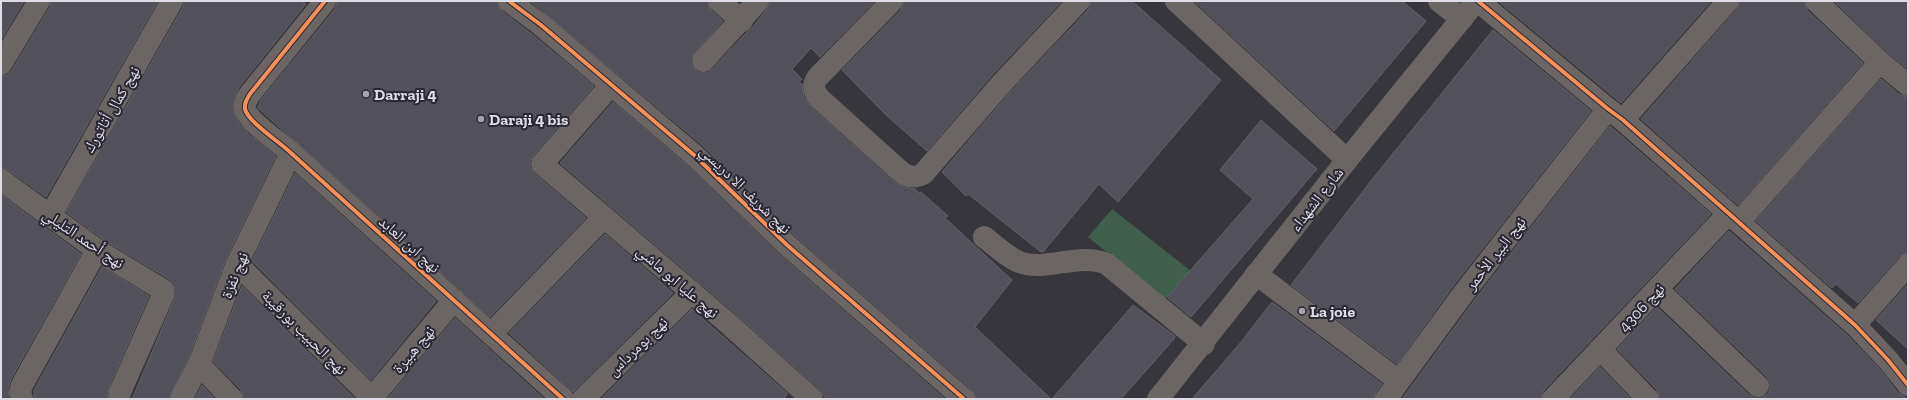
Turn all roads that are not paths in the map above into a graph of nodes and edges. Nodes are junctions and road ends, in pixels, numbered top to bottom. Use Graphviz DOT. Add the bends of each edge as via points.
graph roads {
  1 [pos="39,1"];
  2 [pos="172,1"];
  3 [pos="325,1"];
  4 [pos="509,1"];
  5 [pos="719,1"];
  6 [pos="758,1"];
  7 [pos="892,1"];
  8 [pos="1079,1"];
  9 [pos="1176,1"];
  10 [pos="1440,1"];
  11 [pos="1477,1"];
  12 [pos="1728,1"];
  13 [pos="1816,1"];
  14 [pos="1462,19"];
  15 [pos="742,21"];
  16 [pos="703,61"];
  17 [pos="1880,62"];
  18 [pos="1,64"];
  19 [pos="611,85"];
  20 [pos="1908,85"];
  21 [pos="1616,115"];
  22 [pos="291,152"];
  23 [pos="1347,160"];
  24 [pos="1,180"];
  25 [pos="50,216"];
  26 [pos="604,217"];
  27 [pos="1733,218"];
  28 [pos="984,237"];
  29 [pos="97,250"];
  30 [pos="237,264"];
  31 [pos="1908,265"];
  32 [pos="1256,274"];
  33 [pos="1657,289"];
  34 [pos="692,292"];
  35 [pos="454,300"];
  36 [pos="1855,325"];
  37 [pos="492,333"];
  38 [pos="1204,344"];
  39 [pos="1600,349"];
  40 [pos="199,364"];
  41 [pos="1399,381"];
  42 [pos="1908,385"];
  43 [pos="1758,386"];
  44 [pos="807,397"];
  45 [pos="372,398"];
  46 [pos="22,399"];
  47 [pos="120,399"];
  48 [pos="182,399"];
  49 [pos="232,399"];
  50 [pos="563,399"];
  51 [pos="583,399"];
  52 [pos="964,399"];
  53 [pos="1158,399"];
  54 [pos="1386,399"];
  55 [pos="1553,399"];
  56 [pos="1648,399"];
  1 -- 18 [label="street"];
  2 -- 25 [label="street, نهج كمال أتاتورك"];
  3 -- 22 [label="street, نهج ابن العابد" via="250,94 245,104 246,112 252,120"];
  4 -- 19 [label="street, نهج شريف الا دريسي"];
  5 -- 15 [label="street"];
  6 -- 15 [label="street"];
  7 -- 8 [label="street" via="818,77 814,87 820,99 901,172 912,177 924,174 1003,82"];
  9 -- 23 [label="street"];
  10 -- 14 [label="street"];
  11 -- 14 [label="street, شارع الشهداء"];
  11 -- 21 [label="street"];
  12 -- 21 [label="street, نهج البير الأحمر"];
  13 -- 17 [label="street"];
  14 -- 23 [label="street, شارع الشهداء"];
  15 -- 16 [label="street"];
  17 -- 20 [label="street"];
  17 -- 27 [label="street, نهج 4306"];
  19 -- 26 [label="street, نهج عليا ابو ماشي" via="542,164"];
  19 -- 52 [label="street, نهج شريف الا دريسي" via="694,155 787,245"];
  21 -- 27 [label="street"];
  21 -- 41 [label="street, نهج البير الأحمر" via="1463,294"];
  22 -- 30 [label="street, نهج نفزة"];
  22 -- 35 [label="street, نهج ابن العابد"];
  23 -- 32 [label="street, شارع الشهداء"];
  24 -- 25 [label="street, نهج أحمد التليلي"];
  25 -- 29 [label="street, نهج أحمد التليلي"];
  26 -- 34 [label="street, نهج عليا ابو ماشي"];
  26 -- 37 [label="street"];
  27 -- 33 [label="street, نهج 4306"];
  27 -- 36 [label="street"];
  28 -- 38 [label="street" via="1022,263 1042,264 1091,259 1107,264"];
  29 -- 46 [label="street" via="22,385"];
  29 -- 47 [label="street, نهج أحمد التليلي" via="157,284 163,290 120,392"];
  30 -- 40 [label="street, نهج نفزة"];
  30 -- 45 [label="street, نهج الحبيب بورقيبة"];
  31 -- 36 [label="street"];
  32 -- 38 [label="street, شارع الشهداء"];
  32 -- 41 [label="street"];
  33 -- 39 [label="street, نهج 4306"];
  33 -- 43 [label="street"];
  34 -- 44 [label="street, نهج عليا ابو ماشي"];
  34 -- 51 [label="street, نهج بومرداس"];
  35 -- 37 [label="street, نهج ابن العابد"];
  35 -- 45 [label="street, نهج هبيرة"];
  36 -- 42 [label="street"];
  37 -- 50 [label="street, نهج ابن العابد"];
  38 -- 53 [label="street, شارع الشهداء"];
  39 -- 55 [label="street, نهج 4306"];
  39 -- 56 [label="street"];
  40 -- 48 [label="street, نهج نفزة"];
  40 -- 49 [label="street"];
  41 -- 54 [label="street, نهج البير الأحمر"];
}
